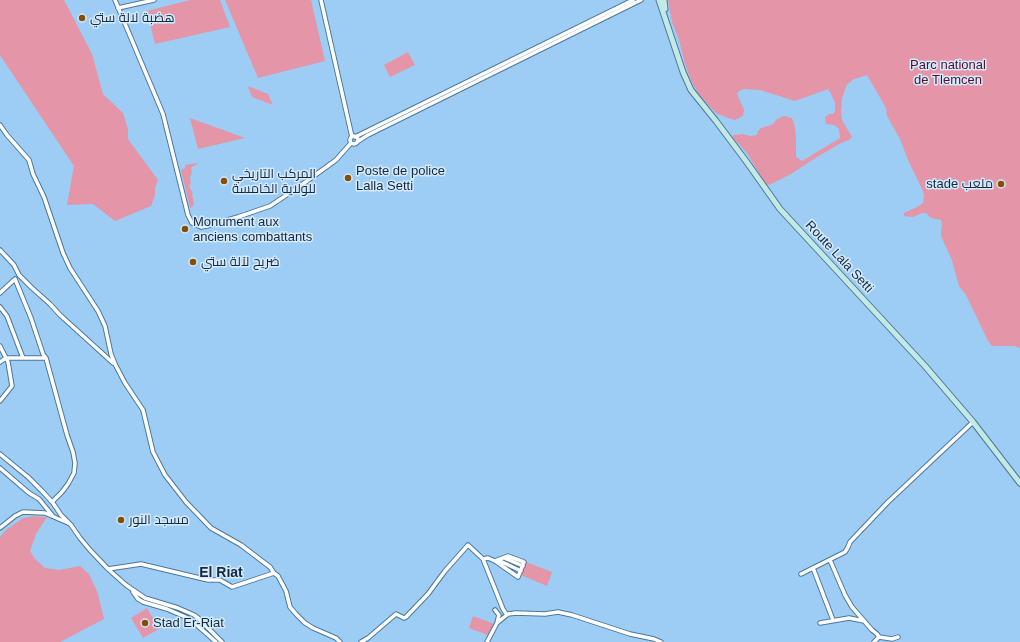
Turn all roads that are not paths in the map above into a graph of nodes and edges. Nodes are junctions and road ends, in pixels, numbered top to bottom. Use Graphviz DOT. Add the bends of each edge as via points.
graph roads {
  1 [pos="114,0"];
  2 [pos="154,0"];
  3 [pos="321,0"];
  4 [pos="633,0"];
  5 [pos="641,0"];
  6 [pos="659,0"];
  7 [pos="664,0"];
  8 [pos="118,8"];
  9 [pos="669,28"];
  10 [pos="0,125"];
  11 [pos="354,137"];
  12 [pos="357,142"];
  13 [pos="351,143"];
  14 [pos="0,250"];
  15 [pos="19,276"];
  16 [pos="15,279"];
  17 [pos="0,293"];
  18 [pos="0,307"];
  19 [pos="0,346"];
  20 [pos="6,358"];
  21 [pos="23,358"];
  22 [pos="46,358"];
  23 [pos="0,362"];
  24 [pos="115,364"];
  25 [pos="0,402"];
  26 [pos="973,422"];
  27 [pos="0,454"];
  28 [pos="0,468"];
  29 [pos="1020,483"];
  30 [pos="52,502"];
  31 [pos="52,516"];
  32 [pos="71,525"];
  33 [pos="0,528"];
  34 [pos="483,559"];
  35 [pos="830,560"];
  36 [pos="497,561"];
  37 [pos="813,568"];
  38 [pos="108,569"];
  39 [pos="521,571"];
  40 [pos="274,573"];
  41 [pos="802,574"];
  42 [pos="132,589"];
  43 [pos="495,610"];
  44 [pos="855,610"];
  45 [pos="507,615"];
  46 [pos="850,618"];
  47 [pos="833,620"];
  48 [pos="864,621"];
  49 [pos="497,623"];
  50 [pos="820,623"];
  51 [pos="879,637"];
  52 [pos="898,637"];
  53 [pos="216,642"];
  54 [pos="222,642"];
  55 [pos="340,642"];
  56 [pos="361,642"];
  57 [pos="487,642"];
  58 [pos="661,642"];
  59 [pos="874,642"];
  1 -- 8 [label="street"];
  2 -- 8 [label="street"];
  3 -- 11 [label="street"];
  4 -- 11 [label="street"];
  5 -- 12 [label="street"];
  6 -- 9 [label="main road"];
  7 -- 9 [label="main road"];
  8 -- 13 [label="street" via="163,114 192,223 201,227 207,226 270,206 336,160"];
  9 -- 26 [label="main road, Route Lala Setti" via="691,90 780,209 925,366"];
  10 -- 24 [label="street" via="29,160 63,253 105,326"];
  11 -- 12 [label="street"];
  11 -- 13 [label="street" via="350,139"];
  12 -- 13 [label="street"];
  14 -- 15 [label="street" via="14,265"];
  15 -- 16 [label="street"];
  15 -- 24 [label="street"];
  16 -- 17 [label="street"];
  16 -- 22 [label="street"];
  18 -- 21 [label="street" via="7,316"];
  19 -- 20 [label="street"];
  20 -- 21 [label="street"];
  20 -- 23 [label="street"];
  20 -- 25 [label="street" via="12,386"];
  21 -- 22 [label="street"];
  22 -- 30 [label="street" via="75,463 74,473 68,484"];
  24 -- 40 [label="street" via="143,410 153,452 165,475 211,528 241,545"];
  26 -- 29 [label="main road, Route Lala Setti"];
  26 -- 35 [label="street" via="888,502 850,542 845,552"];
  27 -- 30 [label="street"];
  28 -- 31 [label="street" via="39,499"];
  30 -- 32 [label="street"];
  31 -- 32 [label="street"];
  31 -- 33 [label="street" via="45,513 23,512"];
  32 -- 38 [label="street"];
  34 -- 36 [label="street"];
  34 -- 45 [label="street"];
  34 -- 56 [label="street" via="468,545 406,617 396,614"];
  35 -- 37 [label="street"];
  35 -- 44 [label="street" via="845,595"];
  36 -- 39 [label="street"];
  36 -- 39 [label="street" via="503,558 523,566"];
  36 -- 39 [label="street" via="517,577"];
  37 -- 41 [label="street"];
  37 -- 47 [label="street"];
  38 -- 40 [label="street" via="141,564 208,580 220,580 232,587"];
  38 -- 42 [label="street"];
  40 -- 55 [label="street" via="286,590 290,606 296,614 305,623"];
  42 -- 53 [label="street" via="144,602 190,619"];
  42 -- 54 [label="street" via="145,598 194,615"];
  43 -- 49 [label="street" via="499,615"];
  44 -- 46 [label="street"];
  44 -- 48 [label="street"];
  45 -- 49 [label="street"];
  45 -- 58 [label="street" via="558,612"];
  46 -- 47 [label="street"];
  46 -- 48 [label="street"];
  47 -- 50 [label="street"];
  48 -- 51 [label="street"];
  49 -- 57 [label="street"];
  51 -- 52 [label="street"];
  51 -- 59 [label="street"];
}
